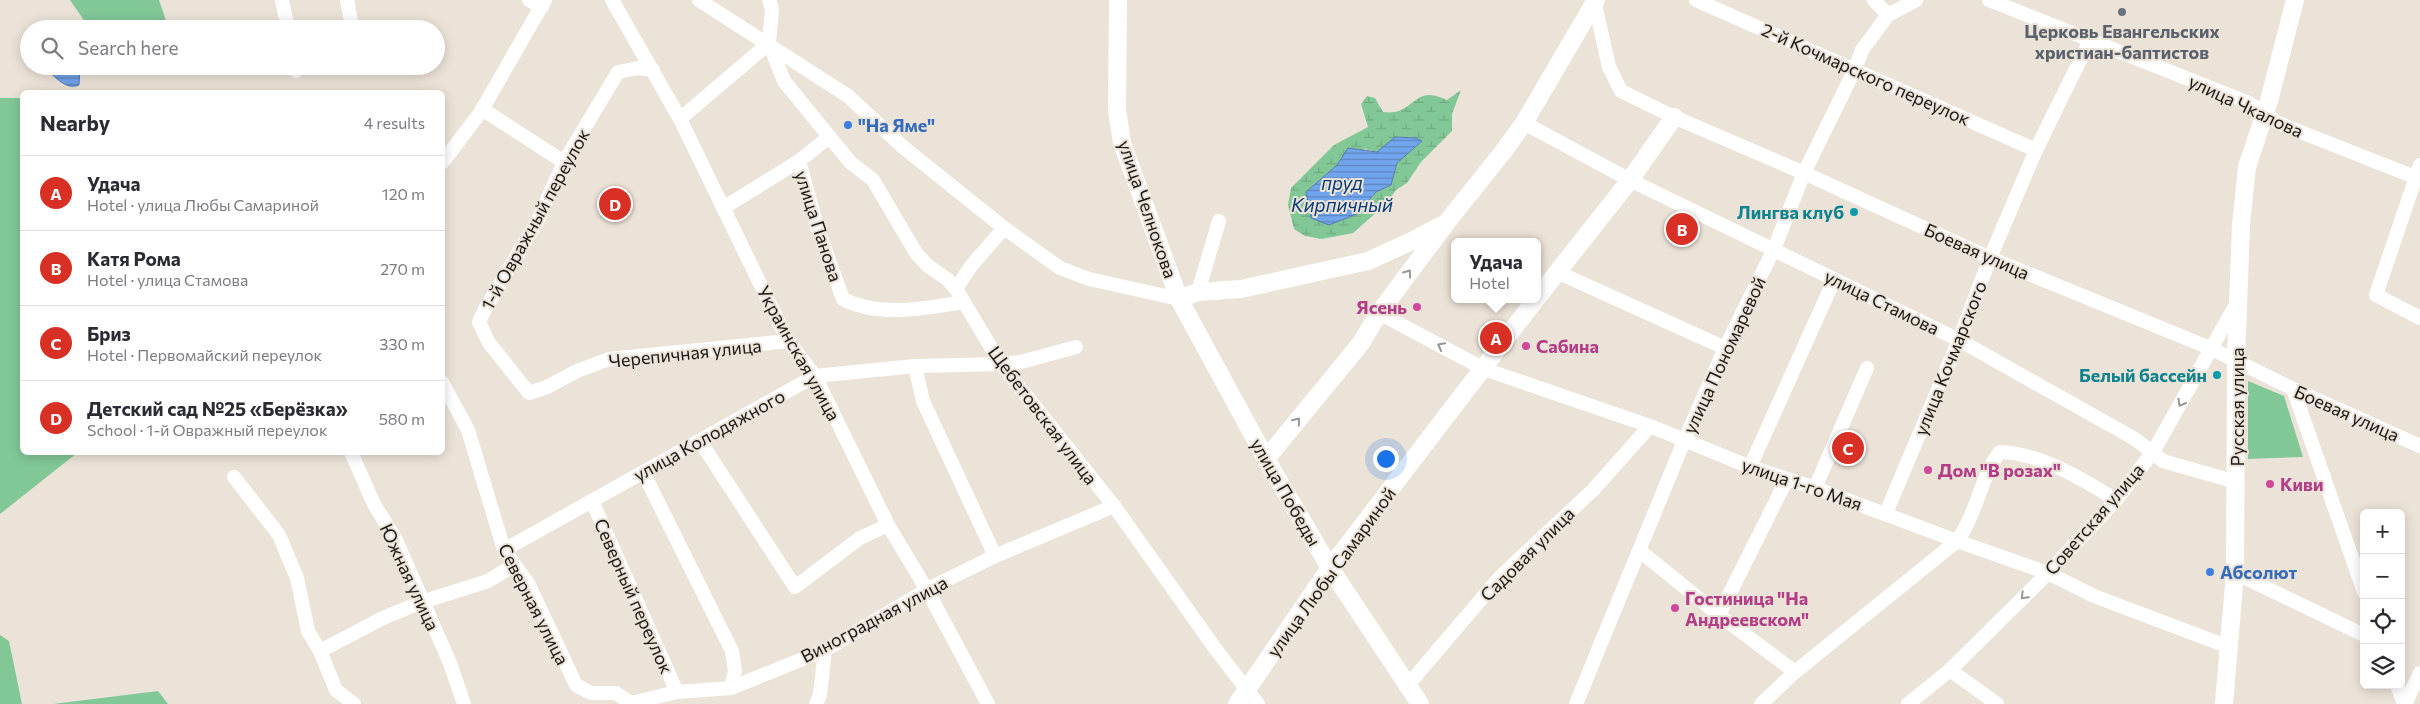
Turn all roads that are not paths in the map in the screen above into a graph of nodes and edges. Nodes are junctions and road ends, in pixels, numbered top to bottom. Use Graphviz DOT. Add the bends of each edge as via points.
graph roads {
  1 [pos="282,0"];
  2 [pos="347,0"];
  3 [pos="529,0"];
  4 [pos="612,0"];
  5 [pos="699,0"];
  6 [pos="769,0"];
  7 [pos="1118,0"];
  8 [pos="1595,0"];
  9 [pos="1696,0"];
  10 [pos="1874,0"];
  11 [pos="1916,0"];
  12 [pos="1994,0"];
  13 [pos="2295,0"];
  14 [pos="543,3"];
  15 [pos="1888,15"];
  16 [pos="286,20"];
  17 [pos="351,20"];
  18 [pos="2090,40"];
  19 [pos="769,43"];
  20 [pos="1855,69"];
  21 [pos="653,70"];
  22 [pos="482,109"];
  23 [pos="2266,113"];
  24 [pos="1674,118"];
  25 [pos="680,120"];
  26 [pos="1524,123"];
  27 [pos="828,137"];
  28 [pos="2036,150"];
  29 [pos="445,159"];
  30 [pos="798,161"];
  31 [pos="564,162"];
  32 [pos="1804,173"];
  33 [pos="2419,174"];
  34 [pos="1630,180"];
  35 [pos="723,208"];
  36 [pos="1219,221"];
  37 [pos="1446,222"];
  38 [pos="1004,228"];
  39 [pos="1774,249"];
  40 [pos="1990,258"];
  41 [pos="1557,272"];
  42 [pos="1834,280"];
  43 [pos="956,290"];
  44 [pos="1198,292"];
  45 [pos="1541,294"];
  46 [pos="1179,298"];
  47 [pos="2238,301"];
  48 [pos="964,302"];
  49 [pos="1534,303"];
  50 [pos="1379,313"];
  51 [pos="2420,318"];
  52 [pos="1960,340"];
  53 [pos="788,341"];
  54 [pos="1076,347"];
  55 [pos="1725,348"];
  56 [pos="2208,354"];
  57 [pos="2236,360"];
  58 [pos="1001,364"];
  59 [pos="915,366"];
  60 [pos="1867,368"];
  61 [pos="1484,369"];
  62 [pos="815,376"];
  63 [pos="445,388"];
  64 [pos="2293,389"];
  65 [pos="529,393"];
  66 [pos="1650,426"];
  67 [pos="700,441"];
  68 [pos="1684,441"];
  69 [pos="2420,446"];
  70 [pos="2153,452"];
  71 [pos="353,455"];
  72 [pos="1266,459"];
  73 [pos="1750,467"];
  74 [pos="643,472"];
  75 [pos="234,477"];
  76 [pos="1788,479"];
  77 [pos="2236,482"];
  78 [pos="1815,488"];
  79 [pos="2116,500"];
  80 [pos="592,501"];
  81 [pos="1114,506"];
  82 [pos="1886,513"];
  83 [pos="888,525"];
  84 [pos="1957,541"];
  85 [pos="504,550"];
  86 [pos="1640,550"];
  87 [pos="995,556"];
  88 [pos="514,565"];
  89 [pos="1330,568"];
  90 [pos="2048,573"];
  91 [pos="2234,573"];
  92 [pos="2360,581"];
  93 [pos="927,590"];
  94 [pos="422,602"];
  95 [pos="1720,615"];
  96 [pos="2360,633"];
  97 [pos="2229,647"];
  98 [pos="825,650"];
  99 [pos="320,651"];
  100 [pos="1950,670"];
  101 [pos="1795,672"];
  102 [pos="2420,673"];
  103 [pos="1408,685"];
  104 [pos="731,688"];
  105 [pos="2399,689"];
  106 [pos="677,692"];
  107 [pos="1242,697"];
  108 [pos="629,703"];
  109 [pos="354,704"];
  110 [pos="464,704"];
  111 [pos="816,704"];
  112 [pos="988,704"];
  113 [pos="1258,704"];
  114 [pos="1420,704"];
  115 [pos="1576,704"];
  116 [pos="1761,704"];
  117 [pos="1908,704"];
  118 [pos="1997,704"];
  119 [pos="2224,704"];
  120 [pos="2405,704"];
  1 -- 16 [label="street"];
  2 -- 17 [label="street"];
  3 -- 14 [label="street"];
  4 -- 21 [label="street, Украинская улица"];
  5 -- 19 [label="street"];
  6 -- 19 [label="street, Щебетовская улица" via="772,9"];
  7 -- 46 [label="main road, улица Челнокова" via="1117,110 1122,143"];
  8 -- 24 [label="street, Боевая улица" via="1609,67 1622,91"];
  8 -- 26 [label="main road"];
  9 -- 20 [label="street, 2-й Кочмарского переулок"];
  10 -- 15 [label="street"];
  11 -- 15 [label="street"];
  12 -- 18 [label="street, улица Чкалова"];
  13 -- 23 [label="main road, Русская улица"];
  14 -- 22 [label="street"];
  15 -- 20 [label="street, улица Пономаревой" via="1862,50"];
  18 -- 23 [label="street, улица Чкалова" via="2249,103"];
  18 -- 28 [label="street, улица Кочмарского"];
  19 -- 25 [label="street"];
  19 -- 27 [label="street, Щебетовская улица" via="784,81"];
  19 -- 38 [label="street" via="848,96 903,147"];
  20 -- 28 [label="street, 2-й Кочмарского переулок"];
  20 -- 32 [label="street, улица Пономаревой"];
  21 -- 25 [label="street, Украинская улица"];
  21 -- 31 [label="street, 1-й Овражный переулок" via="638,68 618,72"];
  22 -- 29 [label="street"];
  22 -- 31 [label="street"];
  23 -- 33 [label="street, улица Чкалова" via="2278,123"];
  23 -- 47 [label="main road, Русская улица" via="2247,167"];
  24 -- 32 [label="street, Боевая улица"];
  24 -- 34 [label="main road, улица Любы Самариной"];
  25 -- 35 [label="street, Украинская улица"];
  26 -- 34 [label="street, улица Стамова"];
  26 -- 37 [label="main road"];
  27 -- 30 [label="street, улица Панова"];
  27 -- 43 [label="street, Щебетовская улица" via="850,162 873,180 916,253"];
  28 -- 40 [label="street, улица Кочмарского"];
  30 -- 35 [label="street"];
  30 -- 48 [label="street, улица Панова" via="842,299 857,307 912,310"];
  31 -- 65 [label="street, 1-й Овражный переулок" via="538,220 479,322 488,343"];
  32 -- 39 [label="street, улица Пономаревой"];
  32 -- 40 [label="street, Боевая улица"];
  33 -- 51 [label="street" via="2376,295"];
  34 -- 39 [label="street, улица Стамова"];
  34 -- 41 [label="main road, улица Любы Самариной"];
  35 -- 53 [label="street, Украинская улица"];
  36 -- 44 [label="street"];
  37 -- 44 [label="main road" via="1368,261 1241,289"];
  50 -- 37 [label="main road, one-way"];
  38 -- 43 [label="street" via="971,266"];
  38 -- 46 [label="street" via="1060,268 1128,289"];
  39 -- 42 [label="street, улица Стамова"];
  39 -- 55 [label="street, улица Пономаревой"];
  40 -- 52 [label="street, улица Кочмарского"];
  40 -- 56 [label="street, Боевая улица"];
  41 -- 45 [label="main road, улица Любы Самариной"];
  41 -- 55 [label="street"];
  42 -- 52 [label="street, улица Стамова"];
  42 -- 73 [label="street"];
  43 -- 48 [label="street, Щебетовская улица"];
  44 -- 46 [label="main road"];
  46 -- 72 [label="main road, улица Победы"];
  47 -- 56 [label="street, Советская улица"];
  47 -- 57 [label="main road, Русская улица"];
  48 -- 58 [label="street, Щебетовская улица"];
  49 -- 61 [label="main road, улица Любы Самариной"];
  61 -- 50 [label="street, улица 1-го Мая, one-way"];
  72 -- 50 [label="main road, one-way" via="1360,343"];
  52 -- 70 [label="street, улица Стамова"];
  52 -- 82 [label="street, улица Кочмарского"];
  53 -- 62 [label="street, Украинская улица"];
  53 -- 65 [label="street, Черепичная улица" via="609,359"];
  54 -- 58 [label="street, улица Колодяжного"];
  55 -- 68 [label="street, улица Пономаревой"];
  56 -- 57 [label="street, Боевая улица"];
  56 -- 70 [label="street, Советская улица, one-way"];
  57 -- 64 [label="street, Боевая улица"];
  57 -- 77 [label="main road, Русская улица"];
  58 -- 59 [label="street, улица Колодяжного"];
  58 -- 81 [label="street, Щебетовская улица"];
  59 -- 62 [label="street, улица Колодяжного"];
  59 -- 87 [label="street" via="923,401"];
  60 -- 78 [label="street"];
  61 -- 66 [label="street, улица 1-го Мая"];
  61 -- 89 [label="main road, улица Любы Самариной"];
  62 -- 67 [label="street, улица Колодяжного"];
  62 -- 83 [label="street, Украинская улица"];
  63 -- 85 [label="street, Северная улица" via="468,430"];
  64 -- 69 [label="street, Боевая улица"];
  64 -- 92 [label="street"];
  66 -- 68 [label="street, улица 1-го Мая"];
  66 -- 103 [label="street, Садовая улица" via="1593,490 1500,577"];
  67 -- 74 [label="street, улица Колодяжного"];
  67 -- 83 [label="street" via="795,587 860,538"];
  68 -- 73 [label="street, улица 1-го Мая"];
  68 -- 86 [label="street, улица Пономаревой"];
  70 -- 77 [label="street, улица Стамова" via="2163,461"];
  70 -- 79 [label="street, Советская улица"];
  71 -- 94 [label="street, Южная улица" via="374,504 396,540"];
  72 -- 89 [label="main road, улица Победы"];
  73 -- 76 [label="street, улица 1-го Мая"];
  74 -- 80 [label="street, улица Колодяжного"];
  74 -- 104 [label="street" via="732,651 735,671"];
  75 -- 99 [label="street" via="279,534 298,578 308,631"];
  76 -- 78 [label="street, улица 1-го Мая"];
  76 -- 95 [label="street"];
  77 -- 91 [label="main road, Русская улица"];
  78 -- 82 [label="street, улица 1-го Мая"];
  79 -- 84 [label="street" via="2078,476 2016,452 2000,452 1992,462 1967,527"];
  79 -- 90 [label="street, Советская улица"];
  80 -- 85 [label="street, улица Колодяжного"];
  80 -- 106 [label="street, Северный переулок"];
  81 -- 87 [label="street, Виноградная улица"];
  81 -- 107 [label="street, Щебетовская улица"];
  82 -- 84 [label="street, улица 1-го Мая"];
  83 -- 93 [label="street, Украинская улица"];
  84 -- 90 [label="street, улица 1-го Мая"];
  84 -- 101 [label="street"];
  85 -- 88 [label="street, Северная улица"];
  86 -- 95 [label="street"];
  86 -- 115 [label="street, улица Пономаревой"];
  87 -- 93 [label="street, Виноградная улица"];
  88 -- 94 [label="street" via="488,581"];
  88 -- 108 [label="street, Северная улица" via="528,583 576,684 591,693 616,693"];
  89 -- 103 [label="main road, улица Победы"];
  89 -- 107 [label="main road, улица Любы Самариной"];
  90 -- 97 [label="street, улица 1-го Мая" via="2094,596"];
  90 -- 100 [label="street, Советская улица, one-way"];
  91 -- 96 [label="street"];
  91 -- 97 [label="main road, Русская улица"];
  93 -- 98 [label="street, Виноградная улица"];
  93 -- 112 [label="street, Украинская улица"];
  94 -- 99 [label="street"];
  94 -- 110 [label="street, Южная улица" via="450,663"];
  95 -- 101 [label="street"];
  97 -- 119 [label="main road, Русская улица"];
  98 -- 104 [label="street, Виноградная улица"];
  98 -- 111 [label="street"];
  99 -- 109 [label="street" via="336,690"];
  100 -- 117 [label="street, Советская улица"];
  100 -- 118 [label="street"];
  101 -- 116 [label="street"];
  102 -- 120 [label="street"];
  103 -- 114 [label="main road, улица Победы"];
  104 -- 106 [label="street, Виноградная улица"];
  105 -- 120 [label="street"];
  106 -- 108 [label="street, Виноградная улица"];
  107 -- 113 [label="street, Щебетовская улица"];
}
